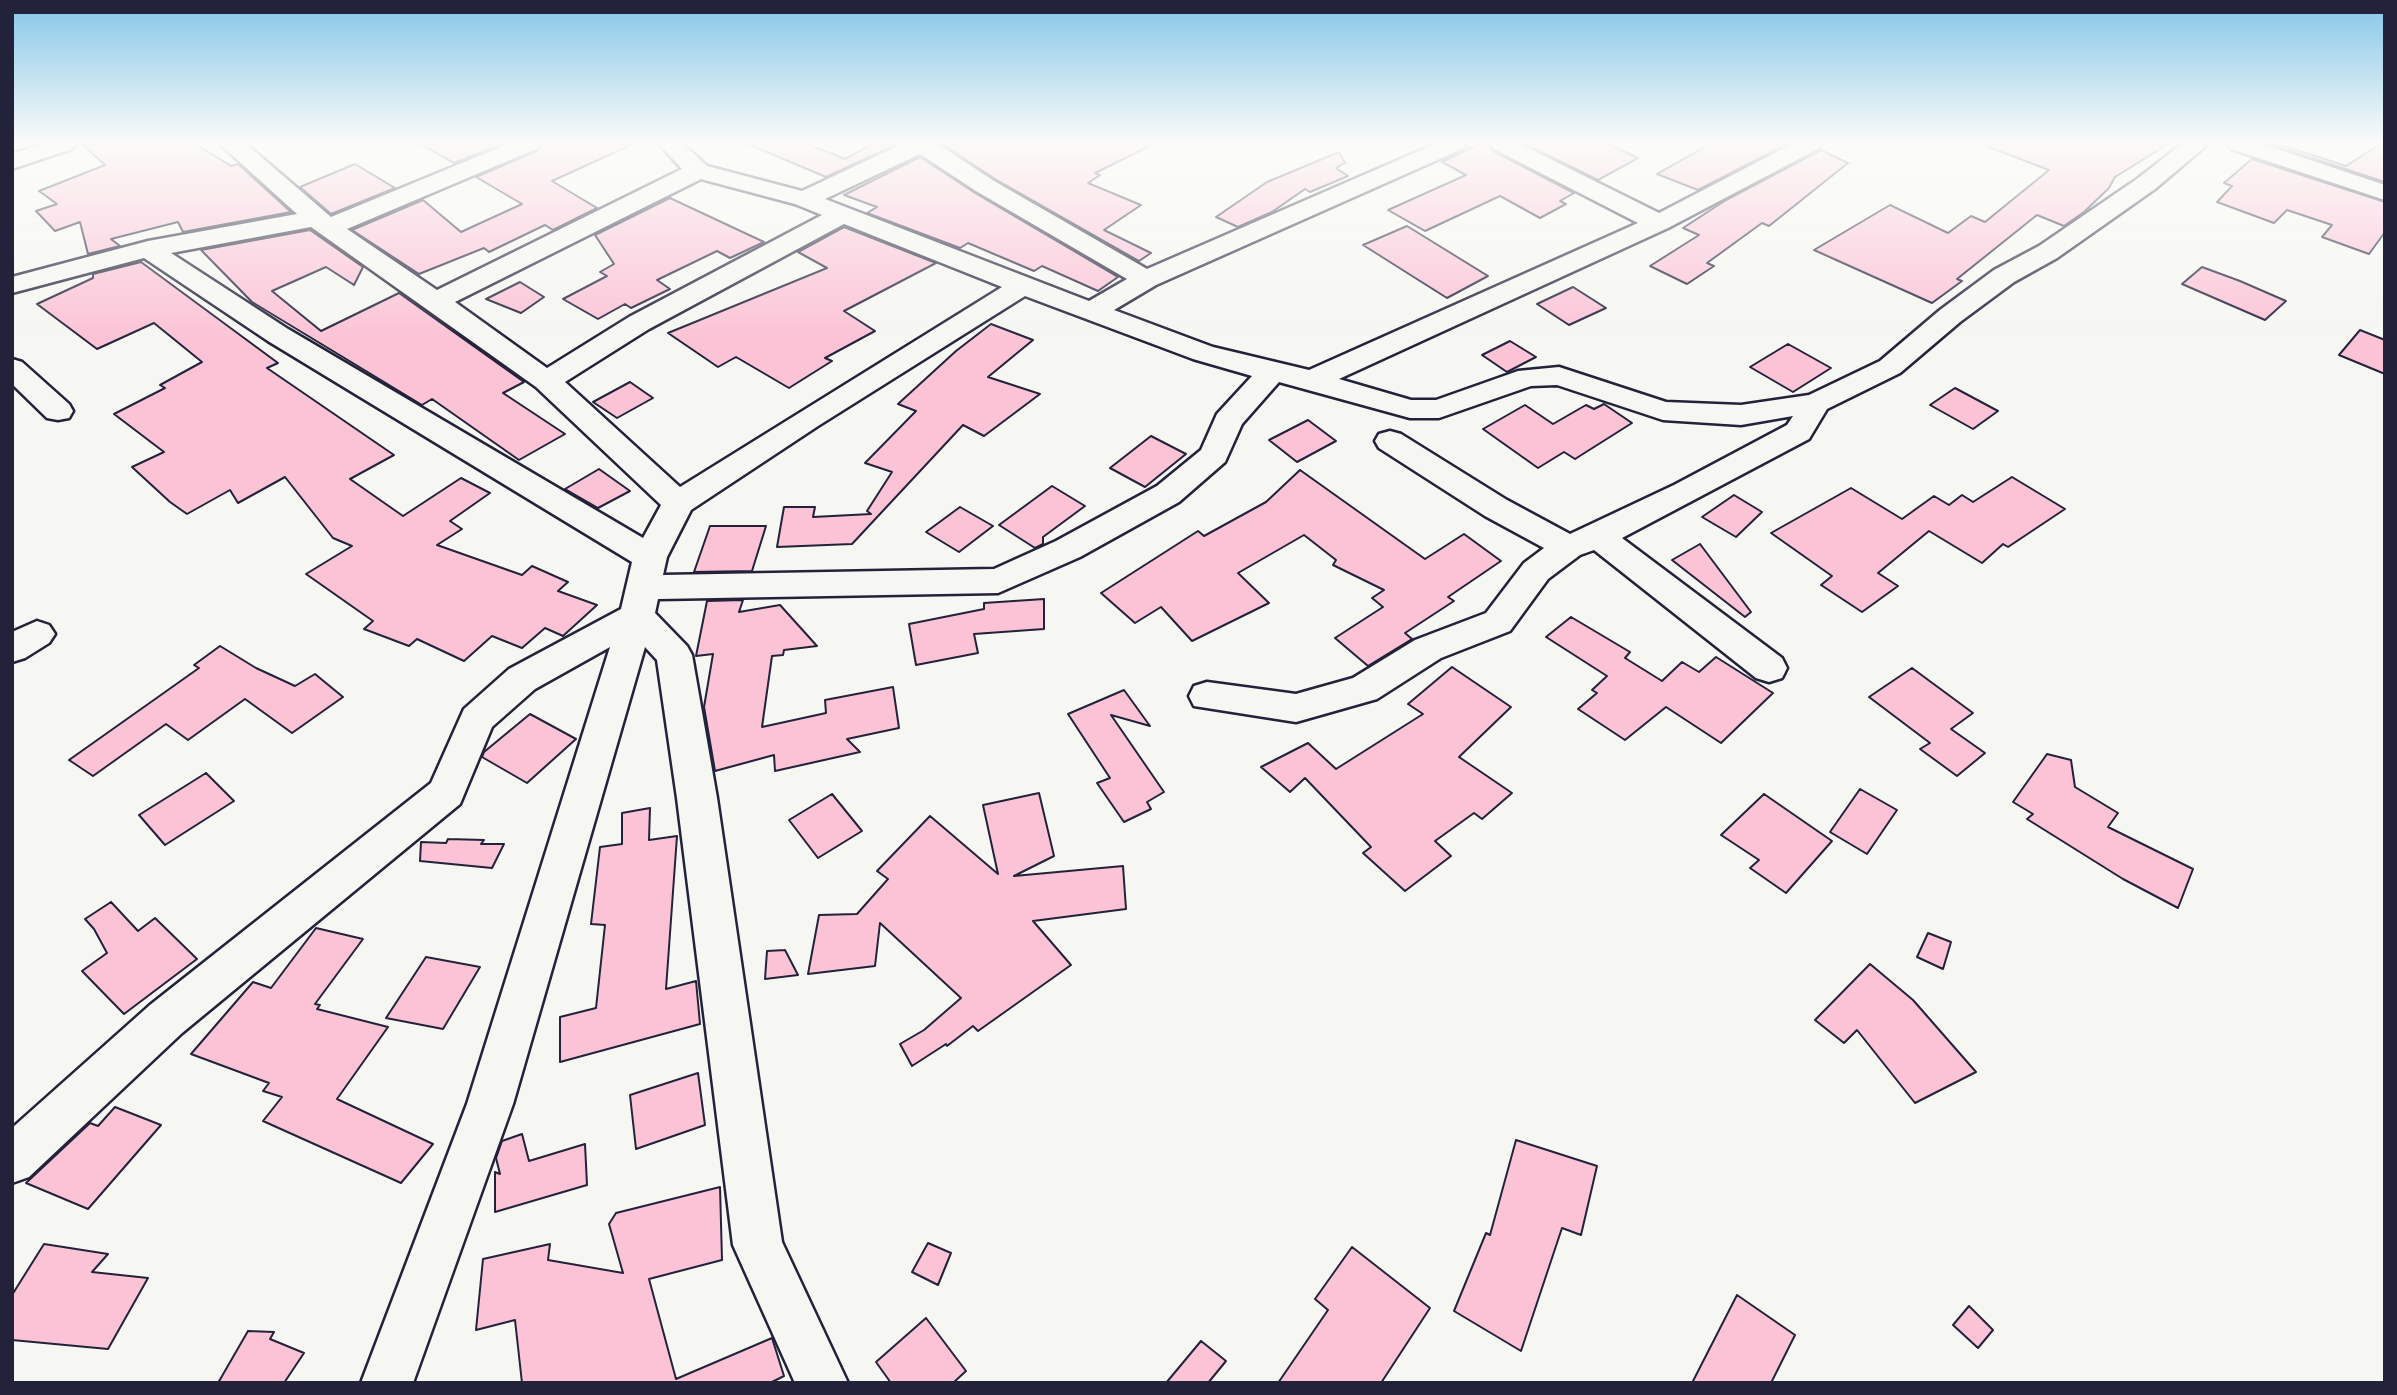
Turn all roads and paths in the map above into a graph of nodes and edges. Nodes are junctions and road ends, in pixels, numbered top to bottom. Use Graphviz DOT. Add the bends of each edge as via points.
graph roads {
  1 [pos="308,209"];
  2 [pos="358,209"];
  3 [pos="594,209"];
  4 [pos="830,209"];
  5 [pos="1025,209"];
  6 [pos="1305,209"];
  7 [pos="1631,209"];
  8 [pos="1686,209"];
  9 [pos="2110,209"];
  10 [pos="843,214"];
  11 [pos="322,223"];
  12 [pos="1659,223"];
  13 [pos="148,249"];
  14 [pos="1146,279"];
  15 [pos="12,285"];
  16 [pos="1023,286"];
  17 [pos="436,301"];
  18 [pos="1091,312"];
  19 [pos="12,368"];
  20 [pos="1272,372"];
  21 [pos="1312,380"];
  22 [pos="545,381"];
  23 [pos="1816,403"];
  24 [pos="58,411"];
  25 [pos="1390,441"];
  26 [pos="678,503"];
  27 [pos="1583,542"];
  28 [pos="644,587"];
  29 [pos="1769,668"];
  30 [pos="1208,696"];
  31 [pos="12,1160"];
  32 [pos="387,1383"];
  33 [pos="822,1383"];
  1 -- 11 [label="street"];
  2 -- 11 [label="street"];
  3 -- 17 [label="street"];
  4 -- 10 [label="street"];
  5 -- 14 [label="street"];
  6 -- 14 [label="street"];
  7 -- 12 [label="street"];
  8 -- 12 [label="street"];
  9 -- 23 [label="street" via="2004,276 1889,367"];
  10 -- 16 [label="street"];
  10 -- 22 [label="street" via="639,323"];
  11 -- 13 [label="street"];
  11 -- 17 [label="street"];
  12 -- 21 [label="street"];
  13 -- 15 [label="street"];
  13 -- 28 [label="street"];
  14 -- 18 [label="street"];
  16 -- 18 [label="street"];
  16 -- 26 [label="street"];
  17 -- 22 [label="street"];
  18 -- 20 [label="street" via="1203,353"];
  19 -- 24 [label="street"];
  20 -- 21 [label="street"];
  20 -- 28 [label="street" via="1228,421 1214,455 1168,494 998,582"];
  21 -- 23 [label="street" via="1410,409 1439,409 1528,377 1559,376 1663,411 1741,415"];
  22 -- 26 [label="street"];
  23 -- 27 [label="street" via="1798,432"];
  25 -- 27 [label="street" via="1496,508"];
  26 -- 28 [label="street"];
  27 -- 29 [label="street"];
  27 -- 30 [label="street" via="1536,571 1498,622 1428,649 1364,690 1296,708"];
  28 -- 31 [label="street" via="477,719 446,793 166,1019"];
  28 -- 32 [label="street" via="490,1104"];
  28 -- 33 [label="street" via="674,655 758,1245"];
}
